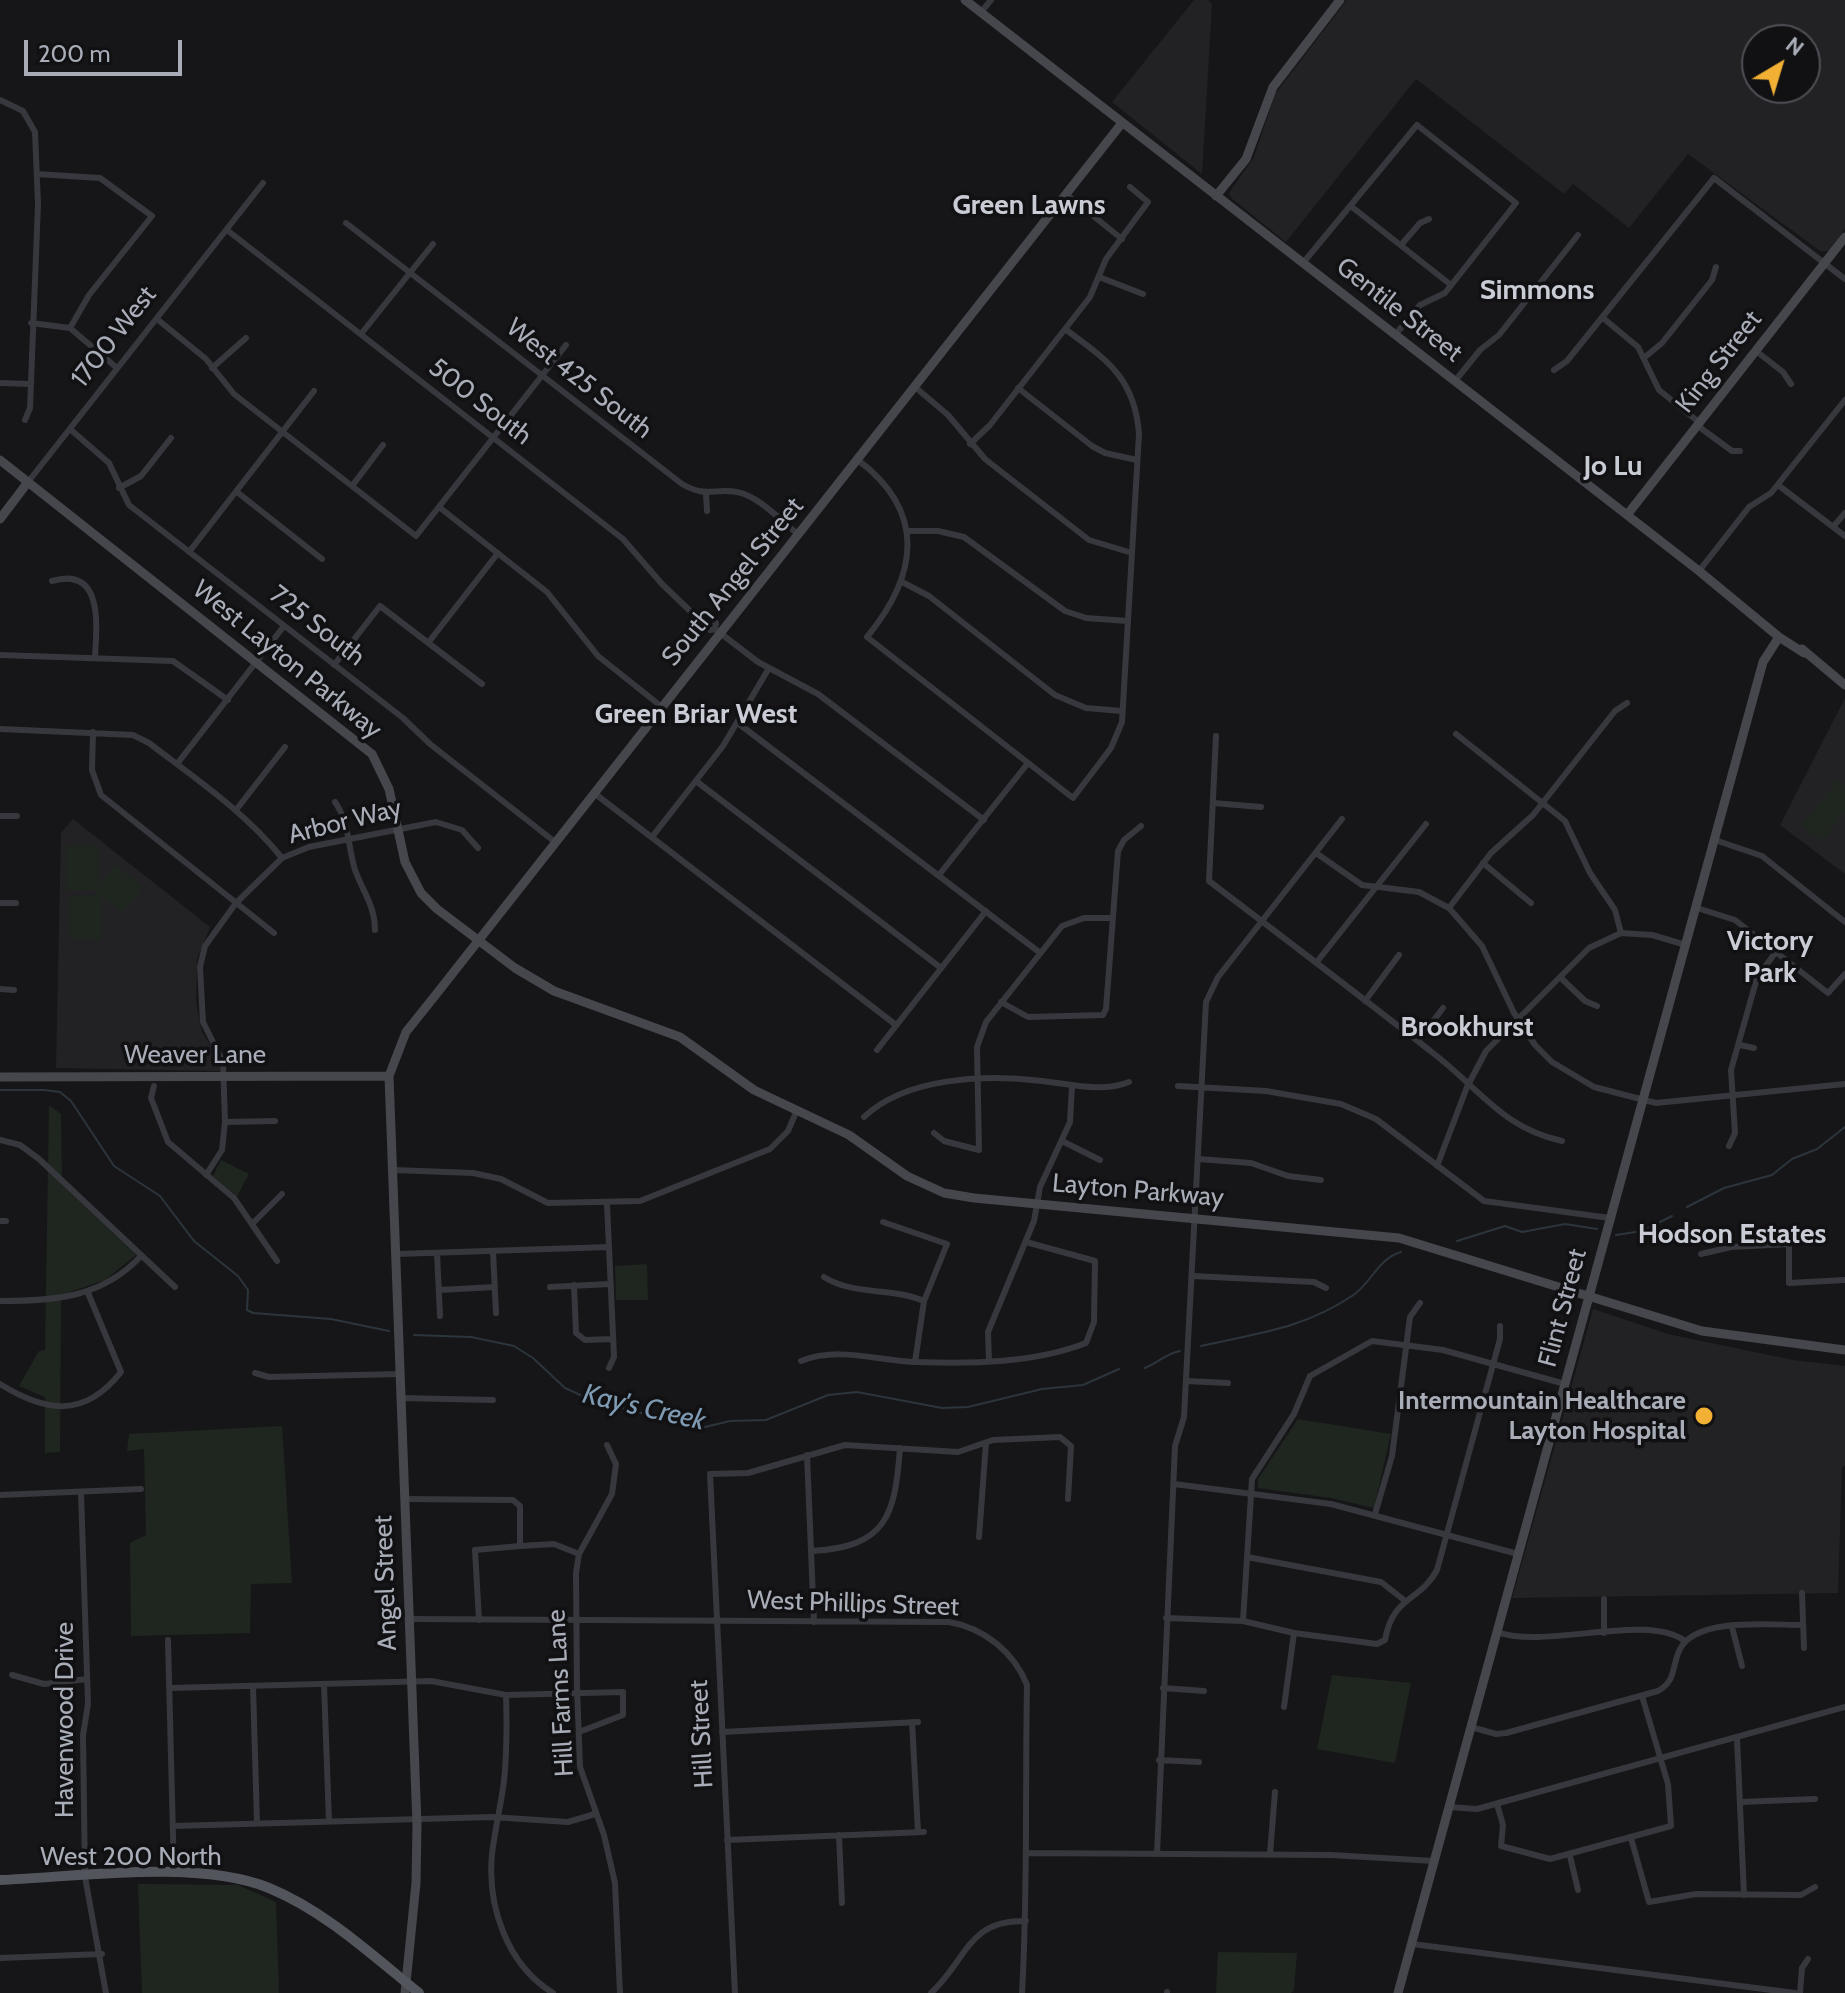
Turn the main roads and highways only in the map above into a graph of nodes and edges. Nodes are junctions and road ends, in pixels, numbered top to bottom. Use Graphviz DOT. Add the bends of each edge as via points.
graph roads {
  1 [pos="965,0"];
  2 [pos="1340,0"];
  3 [pos="1122,123"];
  4 [pos="1216,196"];
  5 [pos="1845,237"];
  6 [pos="0,460"];
  7 [pos="28,482"];
  8 [pos="1627,515"];
  9 [pos="0,519"];
  10 [pos="1766,623"];
  11 [pos="1779,637"];
  12 [pos="1804,652"];
  13 [pos="1845,685"];
  14 [pos="479,941"];
  15 [pos="389,1076"];
  16 [pos="0,1077"];
  17 [pos="393,1170"];
  18 [pos="1589,1298"];
  19 [pos="1845,1350"];
  20 [pos="0,1880"];
  21 [pos="405,1988"];
  22 [pos="419,1993"];
  23 [pos="1398,1993"];
  1 -- 3 [label="main road, Gentile Street"];
  2 -- 4 [label="main road" via="1273,87 1246,159"];
  3 -- 4 [label="main road, Gentile Street"];
  3 -- 14 [label="main road, South Angel Street" via="799,535 717,631"];
  4 -- 8 [label="main road, Gentile Street"];
  5 -- 8 [label="main road, King Street"];
  6 -- 7 [label="main road, West Layton Parkway"];
  7 -- 9 [label="main road, 1700 West"];
  7 -- 14 [label="main road, West Layton Parkway" via="372,754 389,789 405,862 421,893"];
  8 -- 10 [label="main road, Gentile Street"];
  10 -- 11 [label="main road, Gentile Street"];
  10 -- 12 [label="main road, Gentile Street"];
  11 -- 12 [label="main road, Gentile Street"];
  11 -- 18 [label="main road, Flint Street" via="1763,662"];
  12 -- 13 [label="main road, Gentile Street"];
  14 -- 15 [label="main road, South Angel Street" via="406,1032"];
  14 -- 18 [label="main road, Layton Parkway" via="545,987 680,1037 754,1090 849,1135 923,1185 974,1198 1399,1238"];
  15 -- 16 [label="main road, Weaver Lane" via="154,1082"];
  15 -- 17 [label="main road, South Angel Street"];
  17 -- 21 [label="main road, Angel Street" via="417,1819"];
  18 -- 19 [label="main road, Layton Parkway" via="1702,1331"];
  18 -- 23 [label="main road, Flint Street"];
  20 -- 21 [label="main road, West 200 North" via="226,1876 281,1893 327,1920"];
  21 -- 22 [label="main road, West 200 North"];
}
